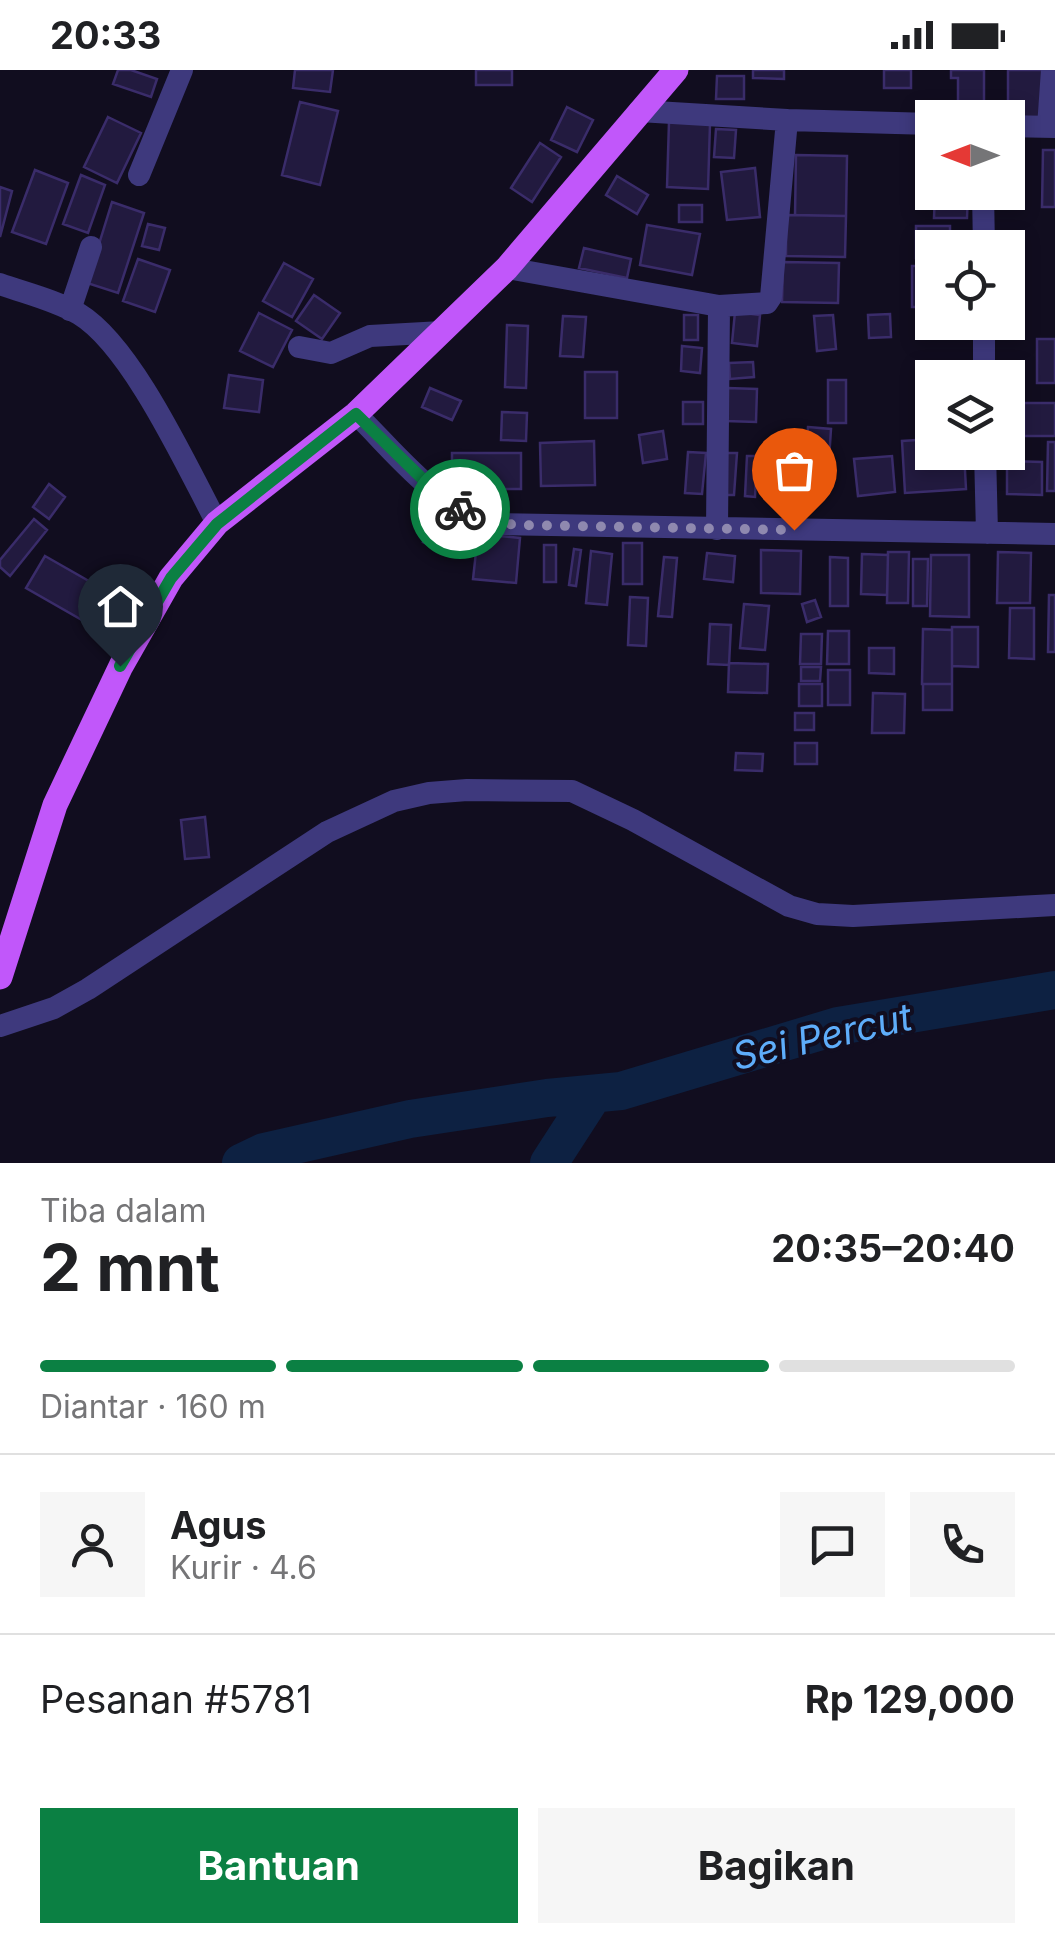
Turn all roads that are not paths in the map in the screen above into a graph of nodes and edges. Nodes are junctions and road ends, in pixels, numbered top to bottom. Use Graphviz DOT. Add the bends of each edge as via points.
graph roads {
  1 [pos="182,70"];
  2 [pos="676,70"];
  3 [pos="1052,70"];
  4 [pos="639,112"];
  5 [pos="787,120"];
  6 [pos="915,124"];
  7 [pos="1025,126"];
  8 [pos="1052,127"];
  9 [pos="140,175"];
  10 [pos="91,247"];
  11 [pos="507,268"];
  12 [pos="0,284"];
  13 [pos="719,306"];
  14 [pos="70,310"];
  15 [pos="442,332"];
  16 [pos="299,348"];
  17 [pos="356,414"];
  18 [pos="985,470"];
  19 [pos="217,524"];
  20 [pos="717,529"];
  21 [pos="987,533"];
  22 [pos="1055,534"];
  23 [pos="1055,905"];
  24 [pos="0,977"];
  25 [pos="0,1026"];
  1 -- 9 [label="street"];
  2 -- 4 [label="main road"];
  3 -- 8 [label="street"];
  4 -- 5 [label="street"];
  4 -- 11 [label="main road"];
  5 -- 6 [label="street"];
  5 -- 13 [label="street" via="770,300"];
  7 -- 8 [label="street"];
  10 -- 14 [label="street"];
  11 -- 13 [label="street"];
  11 -- 15 [label="main road"];
  12 -- 14 [label="street"];
  13 -- 20 [label="street"];
  14 -- 19 [label="street" via="112,342"];
  15 -- 16 [label="street" via="370,336 331,353"];
  15 -- 17 [label="main road"];
  17 -- 19 [label="main road"];
  17 -- 20 [label="street" via="440,496 484,521"];
  18 -- 21 [label="street"];
  19 -- 24 [label="main road" via="146,618 79,749"];
  20 -- 21 [label="street"];
  21 -- 22 [label="street"];
  23 -- 25 [label="street" via="818,914 788,906 572,791 429,793 394,801 327,832 88,989"];
}
